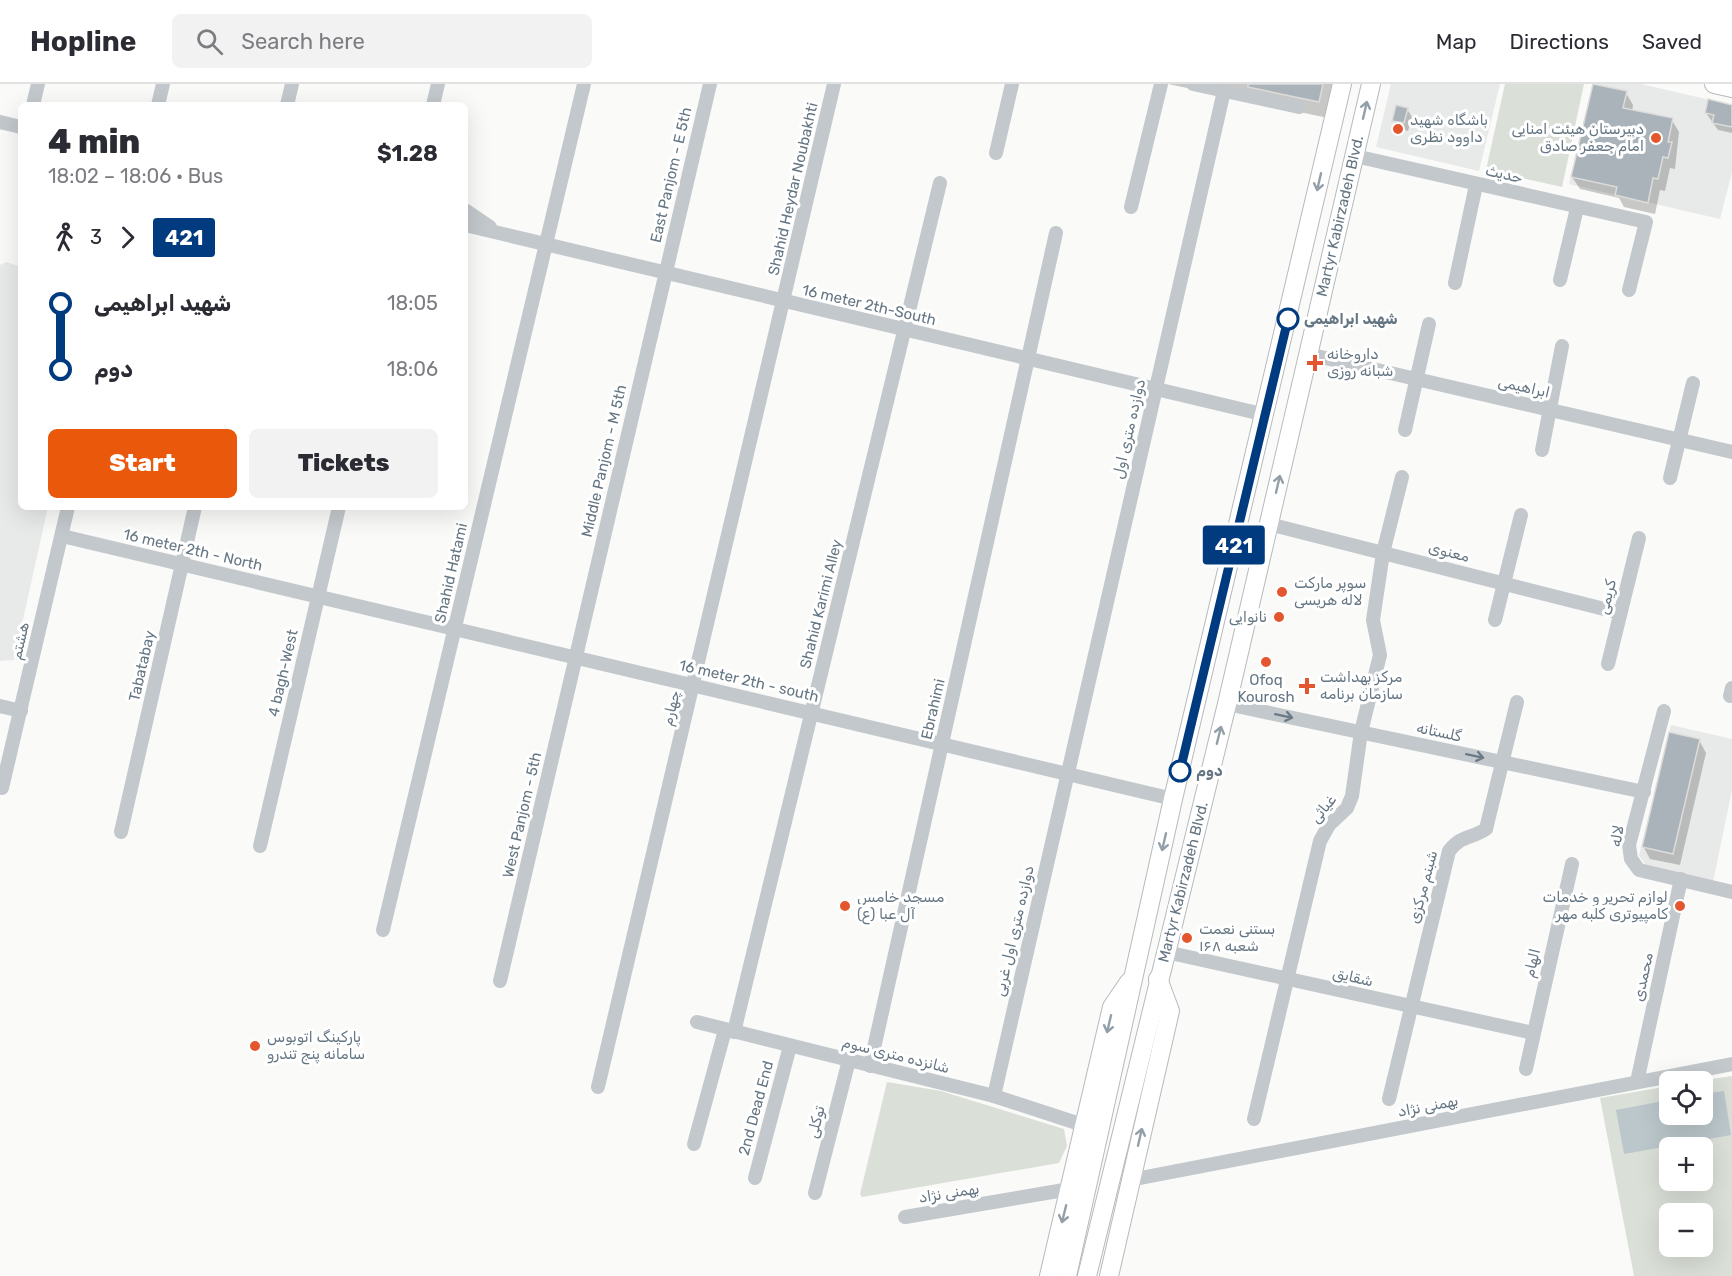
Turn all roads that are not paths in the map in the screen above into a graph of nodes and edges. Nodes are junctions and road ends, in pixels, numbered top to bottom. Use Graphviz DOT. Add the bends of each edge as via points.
graph roads {
  1 [pos="38,84"];
  2 [pos="163,84"];
  3 [pos="292,84"];
  4 [pos="438,84"];
  5 [pos="584,84"];
  6 [pos="710,84"];
  7 [pos="834,84"];
  8 [pos="1012,84"];
  9 [pos="1161,84"];
  10 [pos="1193,84"];
  11 [pos="1342,84"];
  12 [pos="1371,84"];
  13 [pos="1714,84"];
  14 [pos="1732,88"];
  15 [pos="1224,91"];
  16 [pos="34,102"];
  17 [pos="159,102"];
  18 [pos="288,102"];
  19 [pos="434,102"];
  20 [pos="1299,107"];
  21 [pos="0,122"];
  22 [pos="18,126"];
  23 [pos="996,153"];
  24 [pos="1355,156"];
  25 [pos="940,183"];
  26 [pos="1476,185"];
  27 [pos="1131,207"];
  28 [pos="1577,208"];
  29 [pos="468,212"];
  30 [pos="468,226"];
  31 [pos="496,232"];
  32 [pos="1056,232"];
  33 [pos="546,245"];
  34 [pos="665,273"];
  35 [pos="1560,280"];
  36 [pos="1455,283"];
  37 [pos="1629,290"];
  38 [pos="783,302"];
  39 [pos="1429,324"];
  40 [pos="904,330"];
  41 [pos="1562,346"];
  42 [pos="1308,354"];
  43 [pos="1028,359"];
  44 [pos="1418,379"];
  45 [pos="1693,383"];
  46 [pos="1155,389"];
  47 [pos="1550,410"];
  48 [pos="1266,415"];
  49 [pos="1406,430"];
  50 [pos="1679,440"];
  51 [pos="1542,450"];
  52 [pos="1732,452"];
  53 [pos="1402,477"];
  54 [pos="1670,478"];
  55 [pos="67,510"];
  56 [pos="194,510"];
  57 [pos="338,510"];
  58 [pos="1521,515"];
  59 [pos="1269,524"];
  60 [pos="62,536"];
  61 [pos="1639,538"];
  62 [pos="1383,553"];
  63 [pos="182,565"];
  64 [pos="1504,583"];
  65 [pos="318,595"];
  66 [pos="1620,613"];
  67 [pos="1495,620"];
  68 [pos="455,628"];
  69 [pos="576,657"];
  70 [pos="1608,664"];
  71 [pos="693,685"];
  72 [pos="1517,702"];
  73 [pos="1227,704"];
  74 [pos="0,706"];
  75 [pos="21,711"];
  76 [pos="1664,711"];
  77 [pos="811,713"];
  78 [pos="1361,732"];
  79 [pos="942,744"];
  80 [pos="1502,762"];
  81 [pos="1067,774"];
  82 [pos="2,788"];
  83 [pos="1644,792"];
  84 [pos="1173,799"];
  85 [pos="121,832"];
  86 [pos="260,846"];
  87 [pos="1572,864"];
  88 [pos="1681,879"];
  89 [pos="1732,892"];
  90 [pos="383,930"];
  91 [pos="1166,952"];
  92 [pos="1134,973"];
  93 [pos="1158,979"];
  94 [pos="1287,979"];
  95 [pos="500,981"];
  96 [pos="1410,1006"];
  97 [pos="697,1022"];
  98 [pos="729,1031"];
  99 [pos="1533,1034"];
  100 [pos="790,1046"];
  101 [pos="849,1060"];
  102 [pos="1732,1064"];
  103 [pos="870,1065"];
  104 [pos="1526,1069"];
  105 [pos="1637,1082"];
  106 [pos="598,1087"];
  107 [pos="994,1096"];
  108 [pos="1389,1099"];
  109 [pos="1254,1119"];
  110 [pos="1086,1126"];
  111 [pos="694,1144"];
  112 [pos="755,1178"];
  113 [pos="1130,1180"];
  114 [pos="1070,1190"];
  115 [pos="815,1193"];
  116 [pos="905,1217"];
  117 [pos="1049,1276"];
  118 [pos="1067,1276"];
  119 [pos="1087,1276"];
  120 [pos="1109,1276"];
  1 -- 16 [label="street"];
  2 -- 17 [label="street"];
  3 -- 18 [label="street"];
  4 -- 19 [label="street"];
  5 -- 33 [label="street, Shahid Hatami"];
  6 -- 34 [label="street, East Panjom - E 5th"];
  7 -- 38 [label="street, Shahid Heydar Noubakhti"];
  8 -- 23 [label="street"];
  9 -- 27 [label="street"];
  10 -- 15 [label="street"];
  11 -- 48 [label="main road, Martyr Kabirzadeh Blvd., one-way"];
  24 -- 12 [label="main road, Martyr Kabirzadeh Blvd., one-way"];
  13 -- 14 [label="main road"];
  15 -- 20 [label="street"];
  15 -- 46 [label="street, دوازده متری اول"];
  21 -- 22 [label="street"];
  24 -- 26 [label="street, حدیث"];
  24 -- 42 [label="main road, Martyr Kabirzadeh Blvd."];
  25 -- 40 [label="street, Shahid Karimi Alley"];
  26 -- 28 [label="street, حدیث"];
  26 -- 36 [label="street"];
  28 -- 35 [label="street"];
  28 -- 37 [label="street, حدیث" via="1646,222"];
  29 -- 31 [label="street"];
  30 -- 31 [label="street, 16 meter 2th-South"];
  31 -- 33 [label="street, 16 meter 2th-South"];
  32 -- 43 [label="street, Ebrahimi"];
  33 -- 34 [label="street, 16 meter 2th-South"];
  33 -- 68 [label="street, Shahid Hatami"];
  34 -- 38 [label="street, 16 meter 2th-South"];
  34 -- 69 [label="street, Middle Panjom - M 5th"];
  38 -- 40 [label="street, 16 meter 2th-South"];
  38 -- 71 [label="street, چهارم"];
  39 -- 44 [label="street"];
  40 -- 43 [label="street, 16 meter 2th-South"];
  40 -- 77 [label="street, Shahid Karimi Alley"];
  41 -- 47 [label="street"];
  42 -- 44 [label="street, ابراهیمی"];
  59 -- 42 [label="main road, Martyr Kabirzadeh Blvd., one-way"];
  43 -- 46 [label="street, 16 meter 2th-South"];
  43 -- 79 [label="street, Ebrahimi"];
  44 -- 47 [label="street, ابراهیمی"];
  44 -- 49 [label="street"];
  45 -- 50 [label="street"];
  46 -- 48 [label="street, 16 meter 2th-South"];
  46 -- 81 [label="street, دوازده متری اول"];
  47 -- 50 [label="street, ابراهیمی"];
  47 -- 51 [label="street"];
  48 -- 84 [label="main road, Martyr Kabirzadeh Blvd."];
  50 -- 52 [label="street, ابراهیمی"];
  50 -- 54 [label="street"];
  53 -- 62 [label="street, غیاثی"];
  55 -- 60 [label="street, هشتم"];
  56 -- 63 [label="street, Tabatabay"];
  57 -- 65 [label="street, 4 bagh-West"];
  58 -- 64 [label="street"];
  59 -- 62 [label="street, معنوی"];
  59 -- 73 [label="main road, Martyr Kabirzadeh Blvd."];
  60 -- 63 [label="street, 16 meter 2th - North"];
  60 -- 75 [label="street, هشتم"];
  61 -- 66 [label="street, کریمی"];
  62 -- 64 [label="street, معنوی"];
  62 -- 78 [label="street, غیاثی" via="1373,620 1380,655"];
  63 -- 65 [label="street, 16 meter 2th - North"];
  63 -- 85 [label="street, Tabatabay"];
  64 -- 66 [label="street, معنوی"];
  64 -- 67 [label="street"];
  65 -- 68 [label="street, 16 meter 2th - south"];
  65 -- 86 [label="street, 4 bagh-West"];
  66 -- 70 [label="street, کریمی"];
  68 -- 69 [label="street, 16 meter 2th - south"];
  68 -- 90 [label="street, Shahid Hatami"];
  69 -- 71 [label="street, 16 meter 2th - south"];
  69 -- 95 [label="street, West Panjom - 5th"];
  71 -- 77 [label="street, 16 meter 2th - south"];
  71 -- 106 [label="street, چهارم"];
  72 -- 80 [label="street"];
  73 -- 78 [label="street, گلستانه, one-way"];
  91 -- 73 [label="main road, Martyr Kabirzadeh Blvd., one-way"];
  74 -- 75 [label="street"];
  75 -- 82 [label="street, هشتم"];
  76 -- 83 [label="street, لاله"];
  77 -- 79 [label="street, 16 meter 2th - south"];
  77 -- 98 [label="street, Shahid Karimi Alley"];
  78 -- 80 [label="street, گلستانه, one-way"];
  78 -- 94 [label="street, غیاثی" via="1352,796 1320,841"];
  79 -- 81 [label="street, 16 meter 2th - south"];
  79 -- 103 [label="street, Ebrahimi"];
  80 -- 83 [label="street, گلستانه"];
  80 -- 96 [label="street, شبنم مرکزی" via="1486,829 1478,835 1460,838 1449,851"];
  81 -- 84 [label="street, 16 meter 2th - south"];
  81 -- 107 [label="street, دوازده متری اول غربی"];
  83 -- 88 [label="street, لاله" via="1629,845 1631,859 1639,870"];
  84 -- 92 [label="main road, Martyr Kabirzadeh Blvd., one-way"];
  87 -- 99 [label="street, الهام"];
  88 -- 89 [label="street, لاله"];
  88 -- 105 [label="street, محمدی"];
  91 -- 93 [label="main road, Martyr Kabirzadeh Blvd."];
  91 -- 94 [label="street, شقایق"];
  92 -- 110 [label="main road, Martyr Kabirzadeh Blvd., one-way" via="1113,1007"];
  92 -- 118 [label="main road, Martyr Kabirzadeh Blvd."];
  113 -- 93 [label="main road, Martyr Kabirzadeh Blvd., one-way" via="1170,1011"];
  93 -- 119 [label="main road, Martyr Kabirzadeh Blvd."];
  94 -- 96 [label="street, شقایق"];
  94 -- 109 [label="street, غیاثی"];
  96 -- 99 [label="street, شقایق"];
  96 -- 108 [label="street"];
  97 -- 98 [label="street, شانزده متری سوم"];
  98 -- 100 [label="street, شانزده متری سوم"];
  98 -- 111 [label="street, Shahid Karimi Alley"];
  99 -- 104 [label="street, الهام"];
  100 -- 101 [label="street, شانزده متری سوم"];
  100 -- 112 [label="street, 2nd Dead End"];
  101 -- 103 [label="street, شانزده متری سوم"];
  101 -- 115 [label="street, توکلی"];
  102 -- 105 [label="street, بهمنی نژاد"];
  103 -- 107 [label="street, شانزده متری سوم"];
  105 -- 113 [label="street, بهمنی نژاد"];
  107 -- 110 [label="street, شانزده متری سوم"];
  110 -- 114 [label="main road, Martyr Kabirzadeh Blvd."];
  113 -- 120 [label="main road, Martyr Kabirzadeh Blvd."];
  114 -- 116 [label="street, بهمنی نژاد"];
  114 -- 117 [label="main road, Martyr Kabirzadeh Blvd., one-way"];
}
